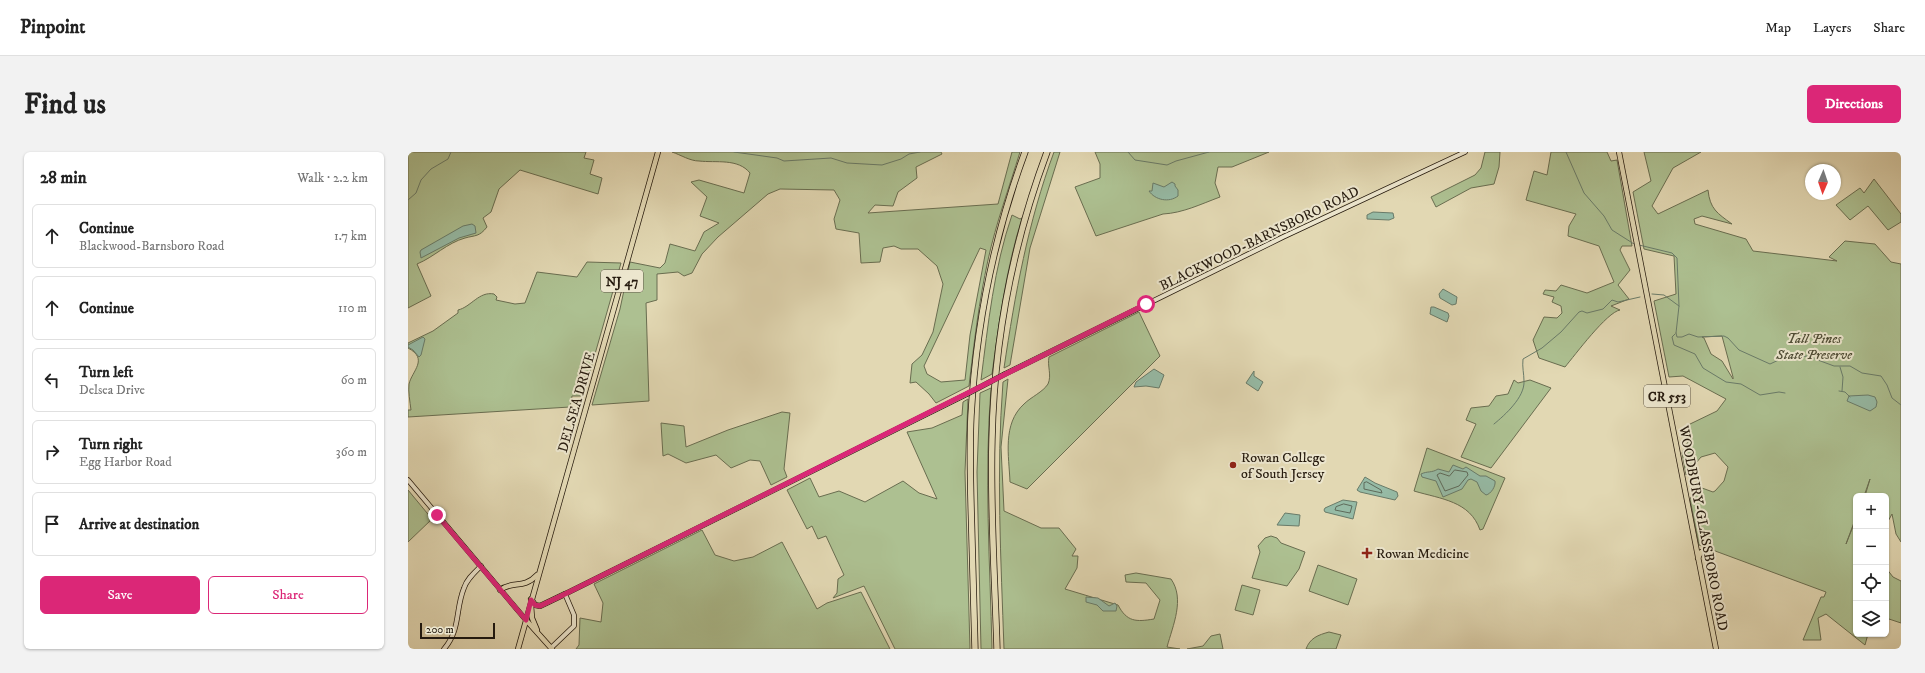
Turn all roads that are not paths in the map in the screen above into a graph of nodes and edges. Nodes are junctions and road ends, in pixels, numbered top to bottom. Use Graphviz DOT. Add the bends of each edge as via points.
graph roads {
  1 [pos="658,152"];
  2 [pos="1025,152"];
  3 [pos="1047,152"];
  4 [pos="1465,152"];
  5 [pos="1619,152"];
  6 [pos="408,480"];
  7 [pos="1710,551"];
  8 [pos="1698,558"];
  9 [pos="481,566"];
  10 [pos="539,574"];
  11 [pos="500,590"];
  12 [pos="565,594"];
  13 [pos="531,600"];
  14 [pos="526,620"];
  15 [pos="539,634"];
  16 [pos="551,648"];
  17 [pos="444,649"];
  18 [pos="518,649"];
  19 [pos="975,649"];
  20 [pos="997,649"];
  21 [pos="1716,649"];
  1 -- 10 [label="main road, DELSEA DRIVE / NJ 47"];
  2 -- 19 [label="highway" via="1003,218 977,348 970,454"];
  3 -- 20 [label="highway" via="1023,228 1011,277 998,353 992,440"];
  4 -- 12 [label="main road, BLACKWOOD-BARNSBORO ROAD, bridge" via="1005,374"];
  5 -- 8 [label="main road, WOODBURY-GLASSBORO ROAD / CR 553"];
  6 -- 9 [label="main road"];
  7 -- 8 [label="main road" via="1701,552"];
  8 -- 21 [label="main road, WOODBURY-GLASSBORO ROAD / CR 553"];
  9 -- 11 [label="main road"];
  9 -- 17 [label="main road" via="463,589 456,630"];
  10 -- 11 [label="main road" via="527,584 507,586"];
  10 -- 13 [label="main road, DELSEA DRIVE / NJ 47"];
  11 -- 14 [label="main road"];
  12 -- 13 [label="main road" via="540,606"];
  12 -- 16 [label="main road" via="574,615 574,626"];
  13 -- 14 [label="main road, DELSEA DRIVE / NJ 47"];
  13 -- 15 [label="main road, NJ 47" via="532,618"];
  14 -- 15 [label="main road, NJ 47"];
  14 -- 18 [label="main road, DELSEA DRIVE"];
  15 -- 16 [label="main road, NJ 47"];
}
